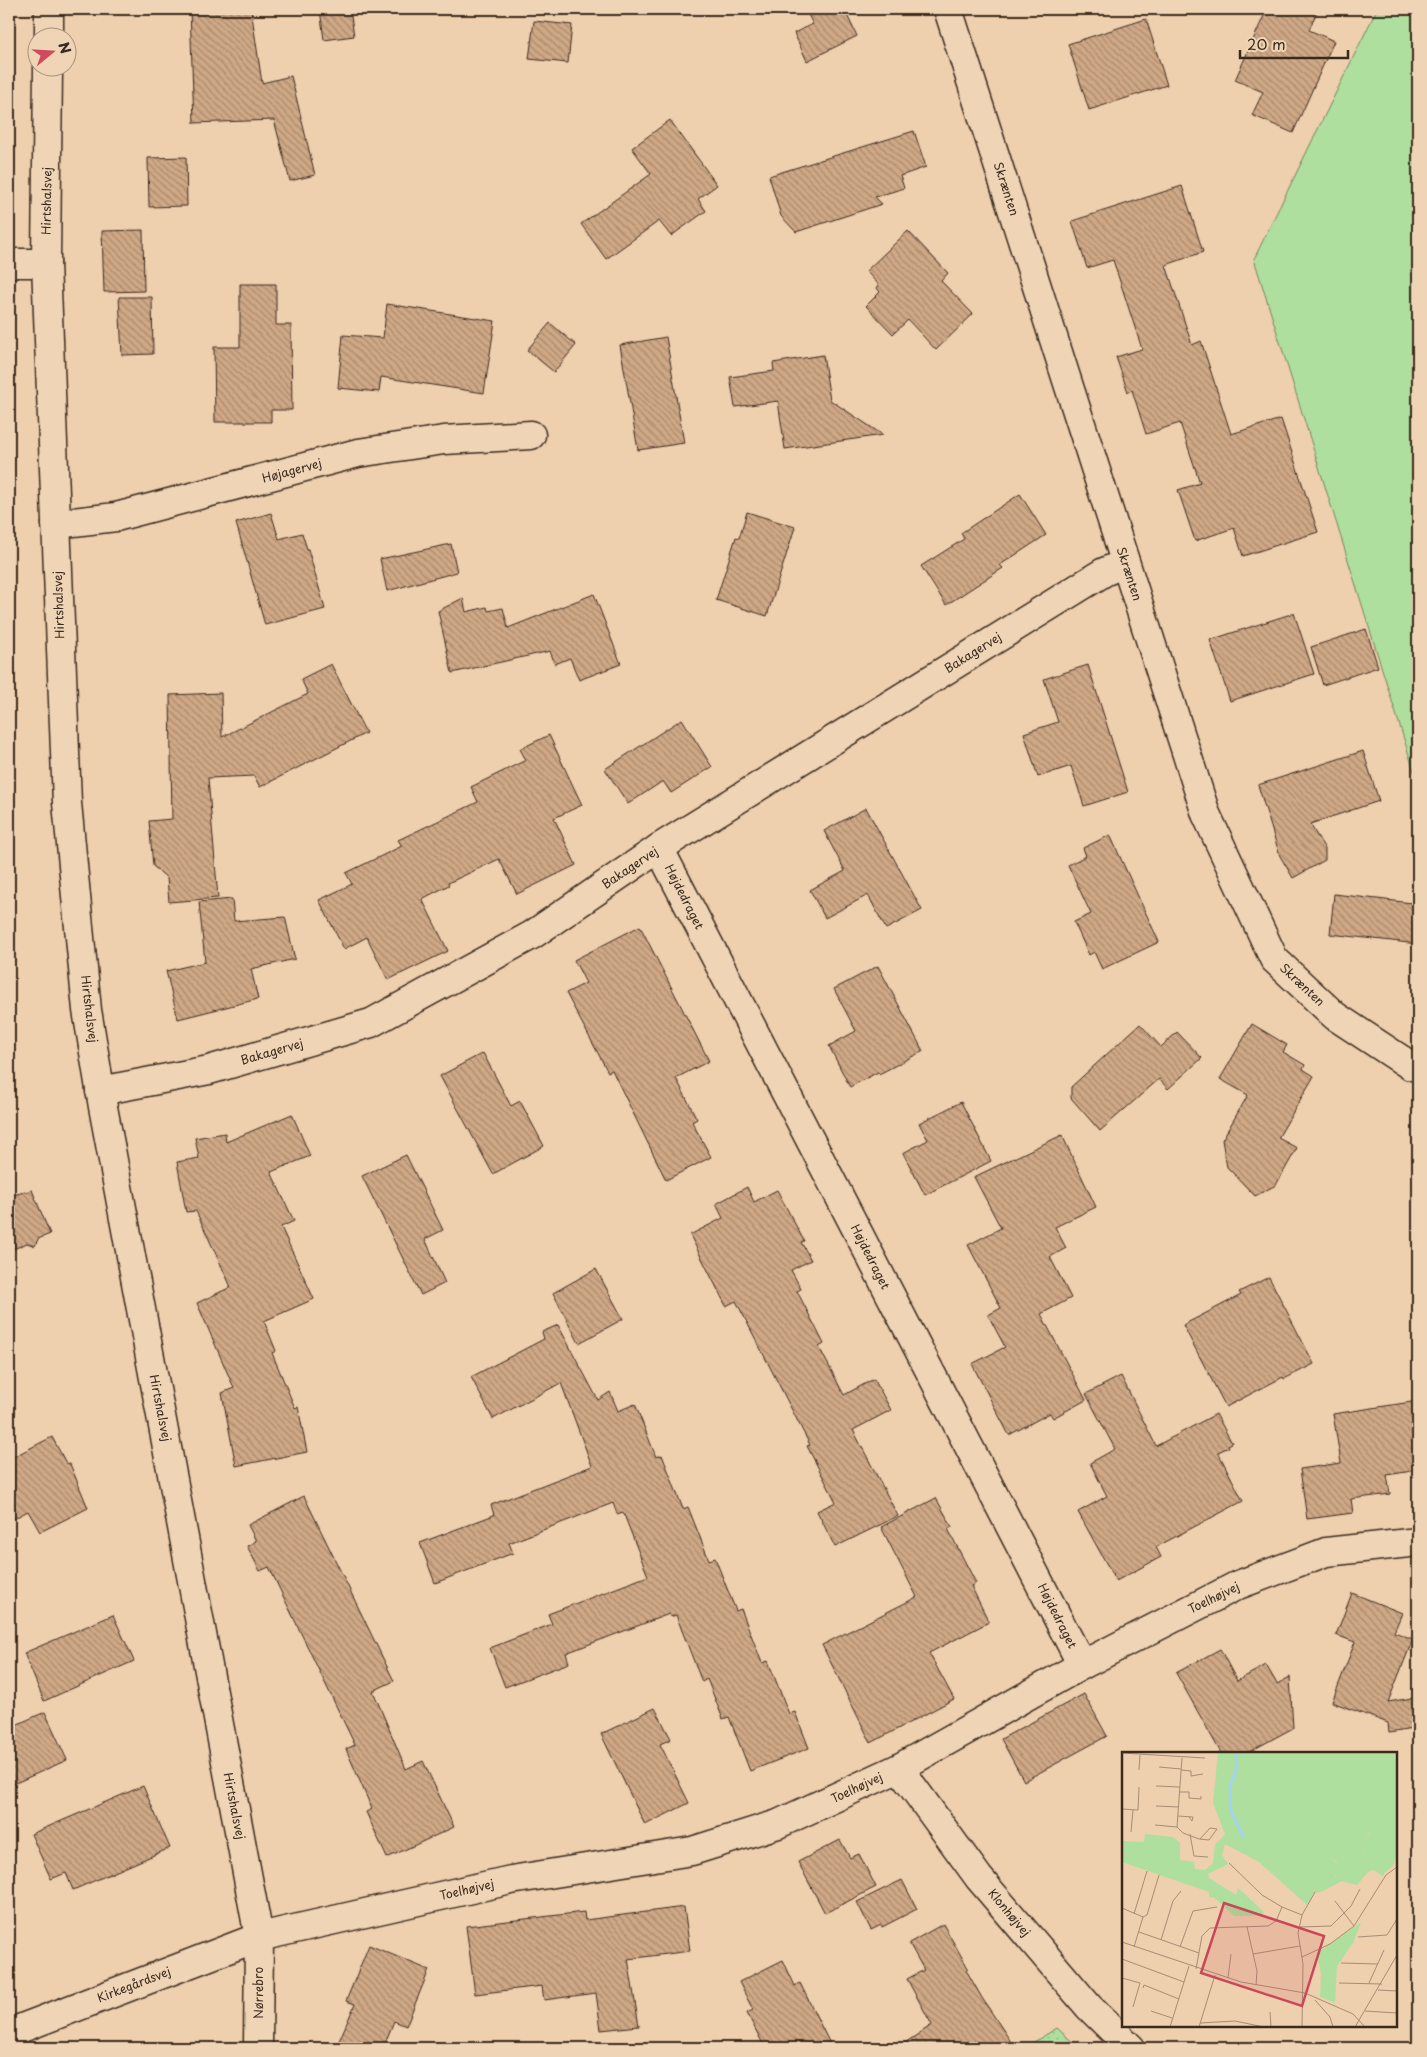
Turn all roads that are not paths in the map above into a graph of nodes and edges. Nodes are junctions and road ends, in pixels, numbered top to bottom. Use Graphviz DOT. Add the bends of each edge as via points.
graph roads {
  1 [pos="49,9"];
  2 [pos="948,9"];
  3 [pos="49,28"];
  4 [pos="48,78"];
  5 [pos="9,263"];
  6 [pos="46,263"];
  7 [pos="531,435"];
  8 [pos="56,524"];
  9 [pos="1125,563"];
  10 [pos="659,848"];
  11 [pos="1418,1067"];
  12 [pos="100,1090"];
  13 [pos="1418,1542"];
  14 [pos="1082,1665"];
  15 [pos="899,1768"];
  16 [pos="259,1937"];
  17 [pos="9,2033"];
  18 [pos="258,2048"];
  19 [pos="1131,2048"];
  1 -- 3 [label="street"];
  2 -- 9 [label="street, Skrænten"];
  4 -- 6 [label="street, Hirtshalsvej"];
  5 -- 6 [label="street"];
  6 -- 8 [label="street, Hirtshalsvej"];
  7 -- 8 [label="street, Højagervej" via="444,440 358,453 116,517"];
  8 -- 12 [label="street, Hirtshalsvej" via="67,803 88,1010"];
  9 -- 10 [label="street, Bakagervej" via="1104,572"];
  9 -- 11 [label="street, Skrænten" via="1206,814 1274,959 1335,1016 1411,1066"];
  10 -- 12 [label="street, Bakagervej" via="532,935 371,1023 209,1070"];
  10 -- 14 [label="street, Højdedraget"];
  12 -- 16 [label="street, Hirtshalsvej"];
  13 -- 14 [label="street, Toelhøjvej" via="1326,1552 1238,1585"];
  14 -- 15 [label="street, Toelhøjvej"];
  15 -- 16 [label="street, Toelhøjvej" via="778,1824 692,1851 511,1880"];
  15 -- 19 [label="street, Klonhøjvej" via="979,1878 1089,2007"];
  16 -- 17 [label="street, Kirkegårdsvej"];
  16 -- 18 [label="street, Nørrebro"];
}
